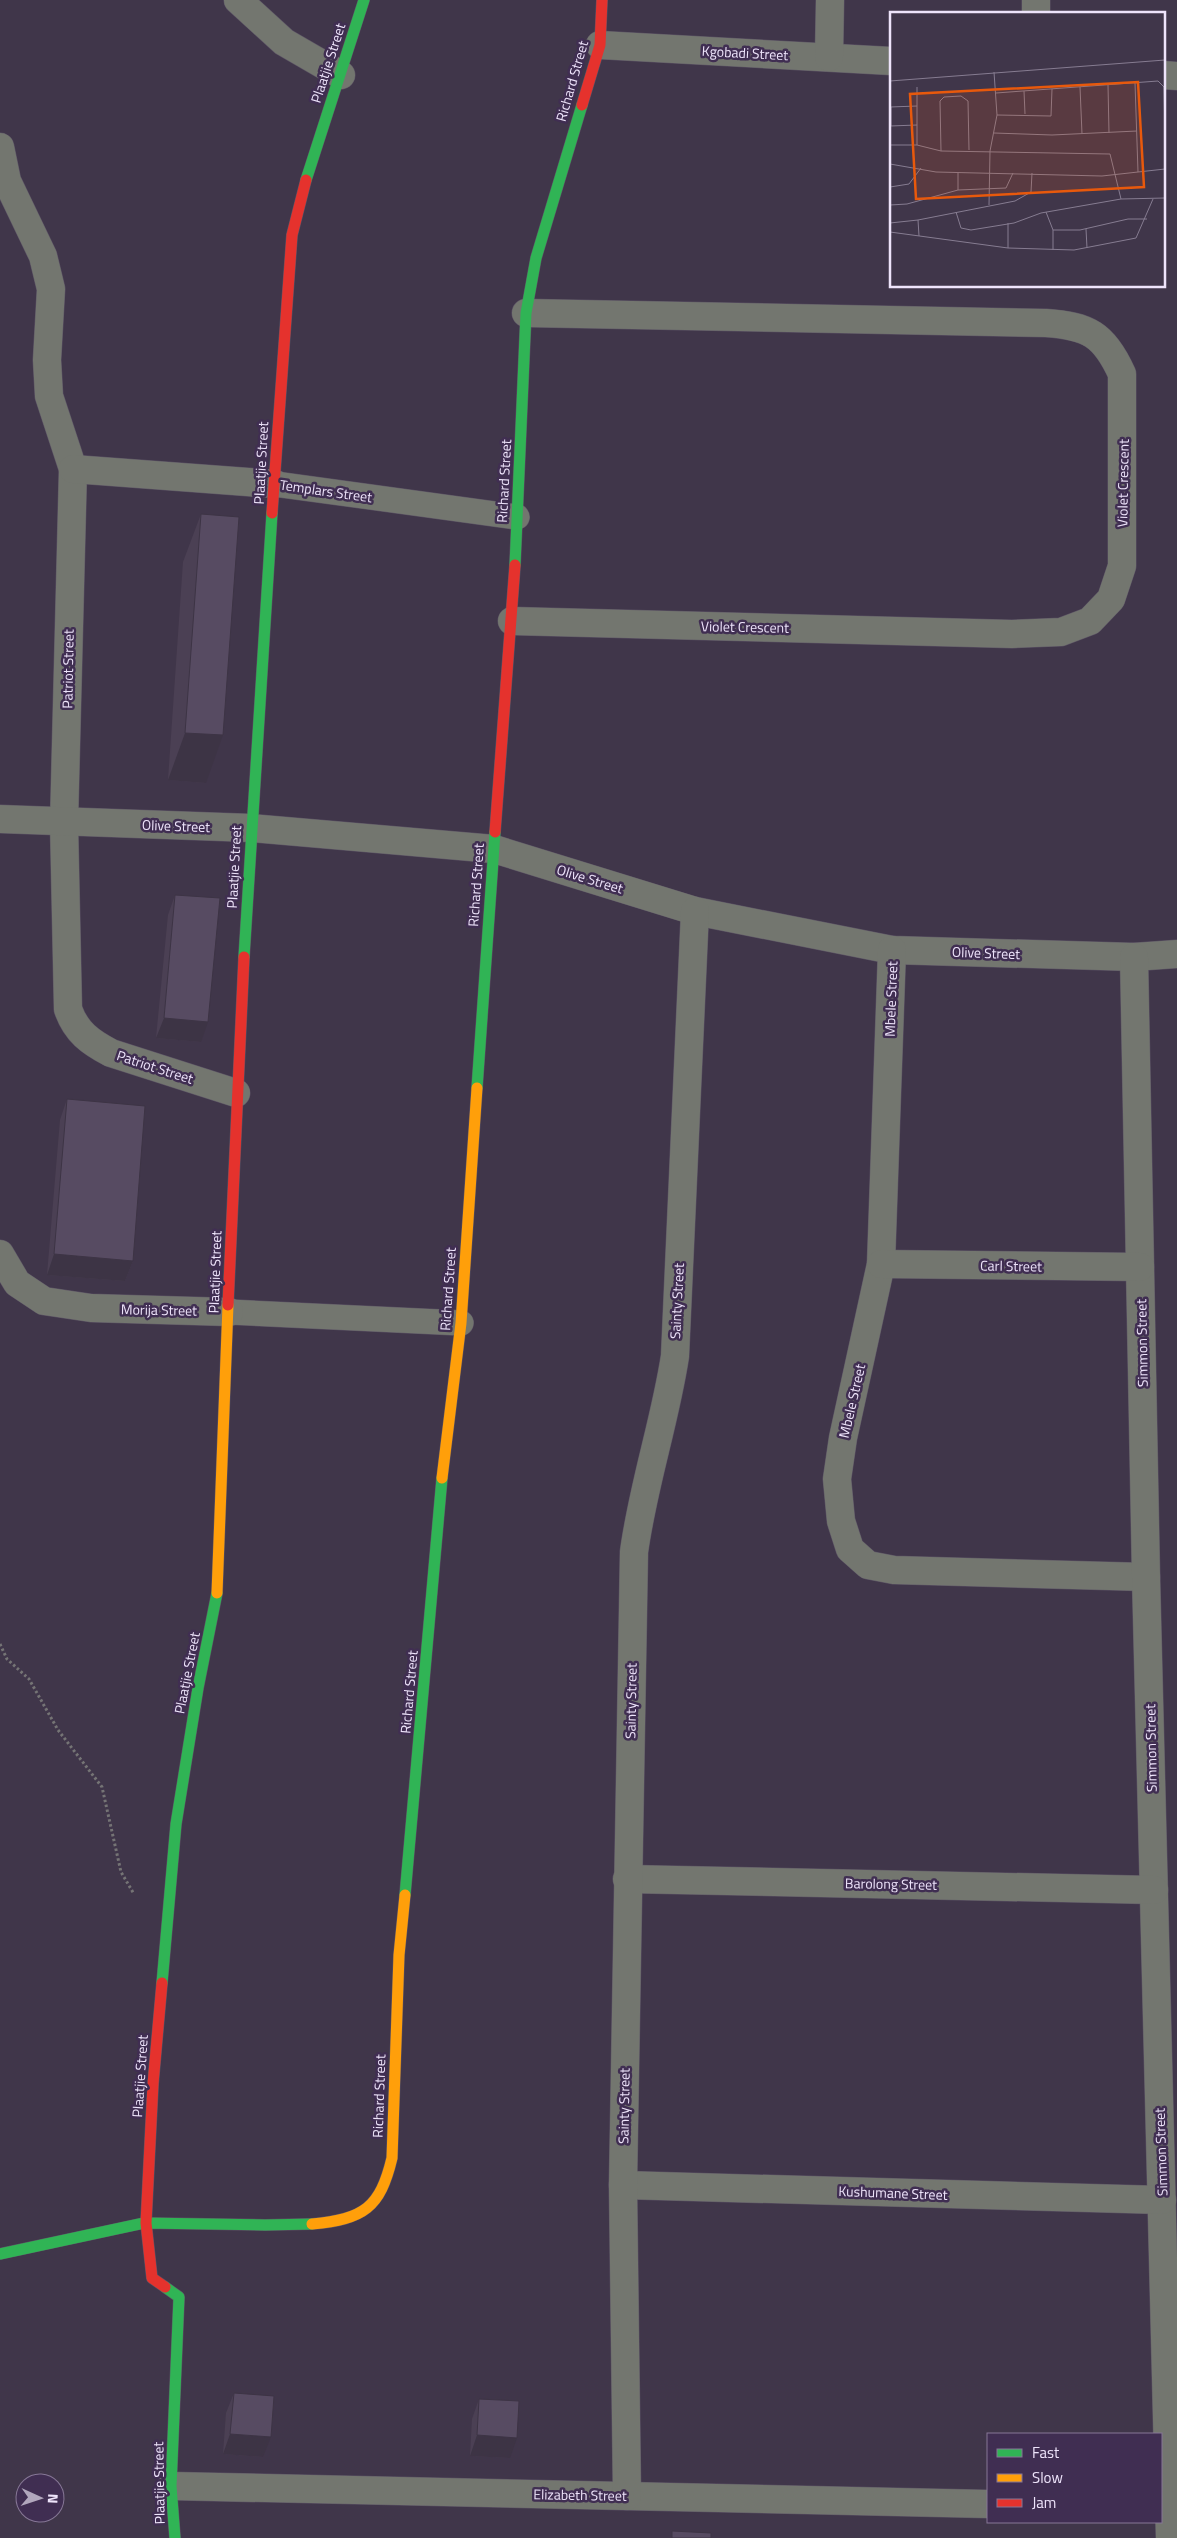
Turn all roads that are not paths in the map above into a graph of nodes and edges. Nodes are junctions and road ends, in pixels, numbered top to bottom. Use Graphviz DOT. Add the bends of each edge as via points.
graph roads {
  1 [pos="238,0"];
  2 [pos="364,0"];
  3 [pos="602,0"];
  4 [pos="830,0"];
  5 [pos="600,45"];
  6 [pos="829,58"];
  7 [pos="890,61"];
  8 [pos="341,75"];
  9 [pos="1164,75"];
  10 [pos="1177,76"];
  11 [pos="0,147"];
  12 [pos="526,313"];
  13 [pos="73,470"];
  14 [pos="275,484"];
  15 [pos="517,517"];
  16 [pos="512,621"];
  17 [pos="0,820"];
  18 [pos="64,823"];
  19 [pos="251,828"];
  20 [pos="494,849"];
  21 [pos="696,912"];
  22 [pos="892,950"];
  23 [pos="1177,954"];
  24 [pos="1134,957"];
  25 [pos="236,1093"];
  26 [pos="0,1254"];
  27 [pos="882,1264"];
  28 [pos="1140,1268"];
  29 [pos="229,1312"];
  30 [pos="461,1323"];
  31 [pos="1146,1577"];
  32 [pos="627,1879"];
  33 [pos="1154,1890"];
  34 [pos="623,2185"];
  35 [pos="1162,2200"];
  36 [pos="146,2223"];
  37 [pos="0,2254"];
  38 [pos="171,2486"];
  39 [pos="627,2496"];
  40 [pos="987,2504"];
  41 [pos="1165,2507"];
  42 [pos="175,2538"];
  43 [pos="1170,2538"];
  1 -- 8 [label="street" via="284,42"];
  2 -- 8 [label="street, Plaatjie Street"];
  3 -- 5 [label="street, Richard Street"];
  4 -- 6 [label="street"];
  5 -- 6 [label="street, Kgobadi Street"];
  5 -- 12 [label="street, Richard Street" via="536,258"];
  6 -- 7 [label="street, Kgobadi Street"];
  8 -- 14 [label="street, Plaatjie Street" via="308,173 292,235"];
  9 -- 10 [label="street"];
  11 -- 13 [label="street, Patriot Street" via="7,181 43,256 51,289 47,360 49,396"];
  12 -- 15 [label="street, Richard Street"];
  12 -- 16 [label="street, Violet Crescent" via="1075,325 1101,340 1113,353 1122,374 1122,566 1111,599 1090,621 1061,632 1012,634"];
  13 -- 14 [label="street, Templars Street"];
  13 -- 18 [label="street, Patriot Street"];
  14 -- 15 [label="lane, Templars Street"];
  14 -- 19 [label="street, Plaatjie Street"];
  15 -- 16 [label="street, Richard Street"];
  16 -- 20 [label="street, Richard Street"];
  17 -- 18 [label="street, Olive Street"];
  18 -- 19 [label="street, Olive Street"];
  18 -- 25 [label="street, Patriot Street" via="68,1009 73,1024 94,1044 112,1053"];
  19 -- 20 [label="street, Olive Street"];
  19 -- 25 [label="street, Plaatjie Street"];
  20 -- 21 [label="street, Olive Street"];
  20 -- 30 [label="street, Richard Street"];
  21 -- 22 [label="street, Olive Street"];
  21 -- 32 [label="street, Sainty Street" via="675,1356 669,1397 641,1506 634,1552"];
  22 -- 24 [label="street, Olive Street"];
  22 -- 27 [label="street, Mbele Street"];
  23 -- 24 [label="street, Olive Street"];
  24 -- 28 [label="street, Simmon Street"];
  25 -- 29 [label="street, Plaatjie Street"];
  26 -- 29 [label="street, Morija Street" via="16,1283 44,1301 91,1308"];
  27 -- 28 [label="street, Carl Street"];
  27 -- 31 [label="street, Mbele Street" via="843,1438 837,1479 841,1522 850,1549 868,1565 894,1570"];
  28 -- 31 [label="street, Simmon Street"];
  29 -- 30 [label="lane, Morija Street"];
  29 -- 36 [label="street, Plaatjie Street" via="217,1599 198,1688 176,1824 153,2084"];
  30 -- 36 [label="street, Richard Street" via="438,1509 399,1956 392,2158 384,2189 373,2204 357,2214 327,2222 288,2225"];
  31 -- 33 [label="street, Simmon Street"];
  32 -- 33 [label="street, Barolong Street"];
  32 -- 34 [label="street, Sainty Street"];
  33 -- 35 [label="street, Simmon Street"];
  34 -- 35 [label="street, Kushumane Street"];
  34 -- 39 [label="street, Sainty Street"];
  35 -- 41 [label="street, Simmon Street"];
  36 -- 37 [label="street, Richard Street"];
  36 -- 38 [label="street, Plaatjie Street" via="152,2278 179,2298"];
  38 -- 39 [label="street, Elizabeth Street"];
  38 -- 42 [label="street, Plaatjie Street"];
  39 -- 40 [label="street, Elizabeth Street"];
  41 -- 43 [label="street, Simmon Street"];
}
